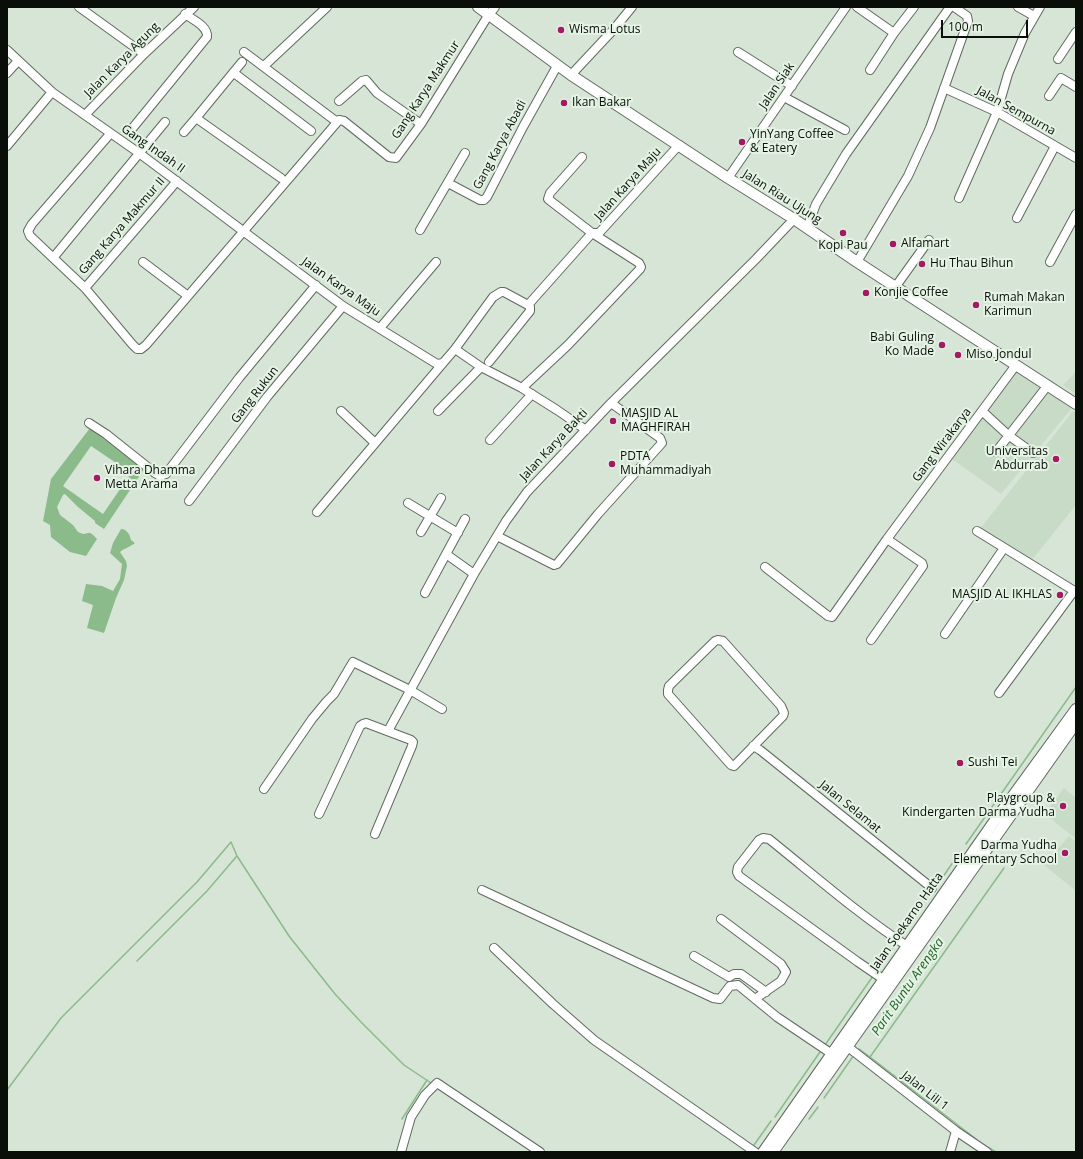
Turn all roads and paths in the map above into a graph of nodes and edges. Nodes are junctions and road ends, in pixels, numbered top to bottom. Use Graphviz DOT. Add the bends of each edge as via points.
graph roads {
  1 [pos="79,7"];
  2 [pos="194,7"];
  3 [pos="328,7"];
  4 [pos="478,7"];
  5 [pos="632,7"];
  6 [pos="846,7"];
  7 [pos="857,7"];
  8 [pos="914,7"];
  9 [pos="950,7"];
  10 [pos="954,7"];
  11 [pos="1018,7"];
  12 [pos="1040,7"];
  13 [pos="492,11"];
  14 [pos="185,14"];
  15 [pos="1034,16"];
  16 [pos="1076,32"];
  17 [pos="894,33"];
  18 [pos="7,50"];
  19 [pos="244,52"];
  20 [pos="738,52"];
  21 [pos="144,54"];
  22 [pos="1058,59"];
  23 [pos="18,61"];
  24 [pos="242,62"];
  25 [pos="264,66"];
  26 [pos="557,66"];
  27 [pos="870,70"];
  28 [pos="7,73"];
  29 [pos="234,73"];
  30 [pos="570,75"];
  31 [pos="792,86"];
  32 [pos="1076,87"];
  33 [pos="944,88"];
  34 [pos="54,93"];
  35 [pos="1049,96"];
  36 [pos="784,97"];
  37 [pos="339,101"];
  38 [pos="997,112"];
  39 [pos="85,115"];
  40 [pos="196,118"];
  41 [pos="165,122"];
  42 [pos="337,122"];
  43 [pos="421,124"];
  44 [pos="132,130"];
  45 [pos="845,130"];
  46 [pos="311,131"];
  47 [pos="184,132"];
  48 [pos="110,134"];
  49 [pos="7,146"];
  50 [pos="679,146"];
  51 [pos="1055,146"];
  52 [pos="139,153"];
  53 [pos="465,153"];
  54 [pos="1075,156"];
  55 [pos="582,157"];
  56 [pos="281,178"];
  57 [pos="728,178"];
  58 [pos="176,181"];
  59 [pos="448,183"];
  60 [pos="959,198"];
  61 [pos="1076,214"];
  62 [pos="1017,218"];
  63 [pos="794,219"];
  64 [pos="236,225"];
  65 [pos="807,228"];
  66 [pos="420,230"];
  67 [pos="244,231"];
  68 [pos="592,233"];
  69 [pos="929,240"];
  70 [pos="53,258"];
  71 [pos="142,262"];
  72 [pos="436,262"];
  73 [pos="857,262"];
  74 [pos="1050,262"];
  75 [pos="316,285"];
  76 [pos="896,286"];
  77 [pos="85,288"];
  78 [pos="188,296"];
  79 [pos="343,306"];
  80 [pos="529,306"];
  81 [pos="380,328"];
  82 [pos="455,349"];
  83 [pos="489,362"];
  84 [pos="440,363"];
  85 [pos="1016,365"];
  86 [pos="481,367"];
  87 [pos="1048,385"];
  88 [pos="522,388"];
  89 [pos="532,394"];
  90 [pos="611,403"];
  91 [pos="1076,404"];
  92 [pos="341,411"];
  93 [pos="438,411"];
  94 [pos="982,411"];
  95 [pos="89,423"];
  96 [pos="586,430"];
  97 [pos="1008,435"];
  98 [pos="490,440"];
  99 [pos="375,443"];
  100 [pos="996,452"];
  101 [pos="1033,453"];
  102 [pos="441,498"];
  103 [pos="189,501"];
  104 [pos="408,504"];
  105 [pos="317,512"];
  106 [pos="430,516"];
  107 [pos="465,519"];
  108 [pos="977,531"];
  109 [pos="421,532"];
  110 [pos="458,533"];
  111 [pos="497,536"];
  112 [pos="887,539"];
  113 [pos="1004,548"];
  114 [pos="446,554"];
  115 [pos="765,567"];
  116 [pos="474,574"];
  117 [pos="1075,591"];
  118 [pos="425,593"];
  119 [pos="945,634"];
  120 [pos="871,640"];
  121 [pos="410,690"];
  122 [pos="999,692"];
  123 [pos="442,709"];
  124 [pos="1076,709"];
  125 [pos="1076,723"];
  126 [pos="388,731"];
  127 [pos="753,746"];
  128 [pos="264,789"];
  129 [pos="319,814"];
  130 [pos="375,834"];
  131 [pos="932,888"];
  132 [pos="482,890"];
  133 [pos="721,919"];
  134 [pos="926,927"];
  135 [pos="901,942"];
  136 [pos="494,948"];
  137 [pos="694,956"];
  138 [pos="877,975"];
  139 [pos="766,992"];
  140 [pos="755,999"];
  141 [pos="825,1050"];
  142 [pos="853,1051"];
  143 [pos="956,1131"];
  144 [pos="401,1152"];
  145 [pos="540,1152"];
  146 [pos="755,1152"];
  147 [pos="762,1152"];
  148 [pos="773,1152"];
  149 [pos="950,1152"];
  150 [pos="987,1152"];
  1 -- 21 [label="street"];
  2 -- 14 [label="street, Jalan Karya Agung"];
  3 -- 25 [label="street"];
  4 -- 13 [label="main road, Jalan Riau Ujung"];
  5 -- 30 [label="street"];
  6 -- 31 [label="street, Jalan Siak"];
  7 -- 17 [label="street"];
  8 -- 17 [label="street"];
  9 -- 65 [label="street" via="846,154 816,204"];
  10 -- 33 [label="street" via="967,16 968,21"];
  11 -- 15 [label="street"];
  12 -- 15 [label="street"];
  13 -- 26 [label="main road, Jalan Riau Ujung"];
  13 -- 43 [label="street, Gang Karya Makmur"];
  14 -- 21 [label="street, Jalan Karya Agung"];
  14 -- 44 [label="street" via="205,28 207,37"];
  15 -- 38 [label="street" via="1008,74"];
  16 -- 22 [label="street"];
  17 -- 27 [label="street"];
  18 -- 23 [label="street, Gang Indah II"];
  19 -- 25 [label="street"];
  20 -- 31 [label="street"];
  21 -- 39 [label="street, Jalan Karya Agung"];
  23 -- 28 [label="street"];
  23 -- 34 [label="street, Gang Indah II"];
  24 -- 29 [label="street"];
  25 -- 42 [label="street"];
  26 -- 30 [label="main road, Jalan Riau Ujung"];
  26 -- 59 [label="street, Gang Karya Abadi" via="487,197 480,200"];
  29 -- 40 [label="street"];
  29 -- 46 [label="street"];
  30 -- 50 [label="main road, Jalan Riau Ujung"];
  31 -- 36 [label="street, Jalan Siak"];
  32 -- 35 [label="street" via="1061,78"];
  33 -- 38 [label="street, Jalan Sempurna"];
  33 -- 73 [label="street" via="930,128 908,176"];
  34 -- 39 [label="street, Gang Indah II"];
  34 -- 49 [label="street"];
  36 -- 45 [label="street"];
  36 -- 57 [label="street, Jalan Siak"];
  37 -- 43 [label="street" via="366,80 377,93"];
  38 -- 51 [label="street, Jalan Sempurna"];
  38 -- 60 [label="street"];
  39 -- 48 [label="street, Gang Indah II"];
  40 -- 47 [label="street"];
  40 -- 56 [label="street"];
  41 -- 52 [label="street"];
  42 -- 43 [label="street, Gang Karya Makmur" via="344,121 393,159 399,155"];
  42 -- 67 [label="street"];
  48 -- 52 [label="street, Gang Indah II"];
  48 -- 70 [label="street" via="29,228 30,236"];
  50 -- 57 [label="main road, Jalan Riau Ujung"];
  50 -- 68 [label="street, Jalan Karya Maju" via="601,232"];
  51 -- 54 [label="street, Jalan Sempurna"];
  51 -- 62 [label="street"];
  52 -- 58 [label="street, Gang Indah II"];
  52 -- 70 [label="street"];
  53 -- 59 [label="street"];
  55 -- 68 [label="street" via="550,193 548,199"];
  57 -- 63 [label="main road, Jalan Riau Ujung"];
  58 -- 64 [label="street, Gang Indah II"];
  58 -- 77 [label="street, Gang Karya Makmur II"];
  59 -- 66 [label="street"];
  61 -- 74 [label="street"];
  63 -- 65 [label="main road, Jalan Riau Ujung"];
  63 -- 90 [label="street, Jalan Karya Bakti"];
  64 -- 67 [label="street, Jalan Karya Maju"];
  65 -- 73 [label="main road, Jalan Riau Ujung"];
  67 -- 75 [label="street, Jalan Karya Maju"];
  67 -- 78 [label="street"];
  68 -- 80 [label="street, Jalan Karya Maju"];
  68 -- 88 [label="street, Jalan Karya Maju" via="639,263 641,267 595,318"];
  69 -- 76 [label="street"];
  70 -- 77 [label="street"];
  71 -- 78 [label="street"];
  72 -- 81 [label="street"];
  73 -- 76 [label="main road, Jalan Riau Ujung"];
  75 -- 79 [label="street, Jalan Karya Maju"];
  75 -- 95 [label="street" via="163,475 160,476"];
  76 -- 85 [label="main road, Jalan Riau Ujung"];
  77 -- 78 [label="street" via="137,349 146,345"];
  79 -- 81 [label="street, Jalan Karya Maju"];
  79 -- 103 [label="street, Gang Rukun" via="267,397"];
  80 -- 82 [label="street" via="504,292 496,294"];
  80 -- 83 [label="street, Jalan Karya Maju" via="530,311"];
  81 -- 84 [label="street, Jalan Karya Maju"];
  82 -- 84 [label="street"];
  82 -- 86 [label="street"];
  84 -- 99 [label="street"];
  85 -- 87 [label="main road, Jalan Riau Ujung"];
  85 -- 94 [label="street, Gang Wirakarya"];
  86 -- 88 [label="street"];
  86 -- 93 [label="street"];
  87 -- 91 [label="main road, Jalan Riau Ujung"];
  87 -- 97 [label="street"];
  88 -- 89 [label="street"];
  89 -- 96 [label="street"];
  89 -- 98 [label="street"];
  90 -- 96 [label="street, Jalan Karya Bakti"];
  90 -- 111 [label="street" via="660,438 662,443 557,564 554,565"];
  92 -- 99 [label="street"];
  94 -- 97 [label="street"];
  94 -- 112 [label="street, Gang Wirakarya"];
  96 -- 111 [label="street, Jalan Karya Bakti" via="527,492"];
  97 -- 100 [label="street"];
  97 -- 101 [label="street"];
  99 -- 105 [label="street"];
  102 -- 106 [label="street"];
  104 -- 106 [label="street"];
  106 -- 109 [label="street"];
  106 -- 110 [label="street"];
  107 -- 110 [label="street"];
  108 -- 113 [label="street"];
  110 -- 114 [label="street"];
  111 -- 116 [label="street, Jalan Karya Bakti"];
  112 -- 115 [label="street, Gang Wirakarya" via="832,617"];
  112 -- 120 [label="street" via="923,566"];
  113 -- 117 [label="street"];
  113 -- 119 [label="street"];
  114 -- 116 [label="street"];
  114 -- 118 [label="street"];
  116 -- 121 [label="street, Jalan Karya Bakti"];
  117 -- 122 [label="street"];
  121 -- 123 [label="street"];
  121 -- 126 [label="street, Jalan Karya Bakti"];
  121 -- 128 [label="street" via="352,662 334,694 312,719"];
  124 -- 134 [label="main road, Jalan Soekarno Hatta" via="993,823"];
  125 -- 134 [label="main road, Jalan Soekarno Hatta" via="974,867"];
  126 -- 129 [label="street" via="366,723 360,726"];
  126 -- 130 [label="street" via="413,742"];
  127 -- 127 [label="street" via="737,764 731,765 668,694 669,686 715,641 722,641 783,709 783,716"];
  127 -- 131 [label="street, Jalan Selamat"];
  132 -- 140 [label="street" via="713,998 720,999 730,986 738,985"];
  133 -- 139 [label="street" via="781,964 786,972 781,981"];
  134 -- 135 [label="main road, Jalan Soekarno Hatta"];
  134 -- 142 [label="main road, Jalan Soekarno Hatta"];
  135 -- 138 [label="main road, Jalan Soekarno Hatta"];
  135 -- 138 [label="street" via="768,839 759,840 738,867 739,876"];
  136 -- 146 [label="street" via="594,1040"];
  137 -- 139 [label="street" via="729,977 741,974"];
  138 -- 141 [label="main road, Jalan Soekarno Hatta"];
  139 -- 140 [label="street"];
  140 -- 141 [label="street" via="776,1017"];
  141 -- 147 [label="main road, Jalan Soekarno Hatta"];
  142 -- 143 [label="street, Jalan Lili 1"];
  142 -- 148 [label="main road, Jalan Soekarno Hatta"];
  143 -- 149 [label="street"];
  143 -- 150 [label="street, Jalan Lili 1"];
  144 -- 145 [label="street" via="411,1117 435,1085"];
}
